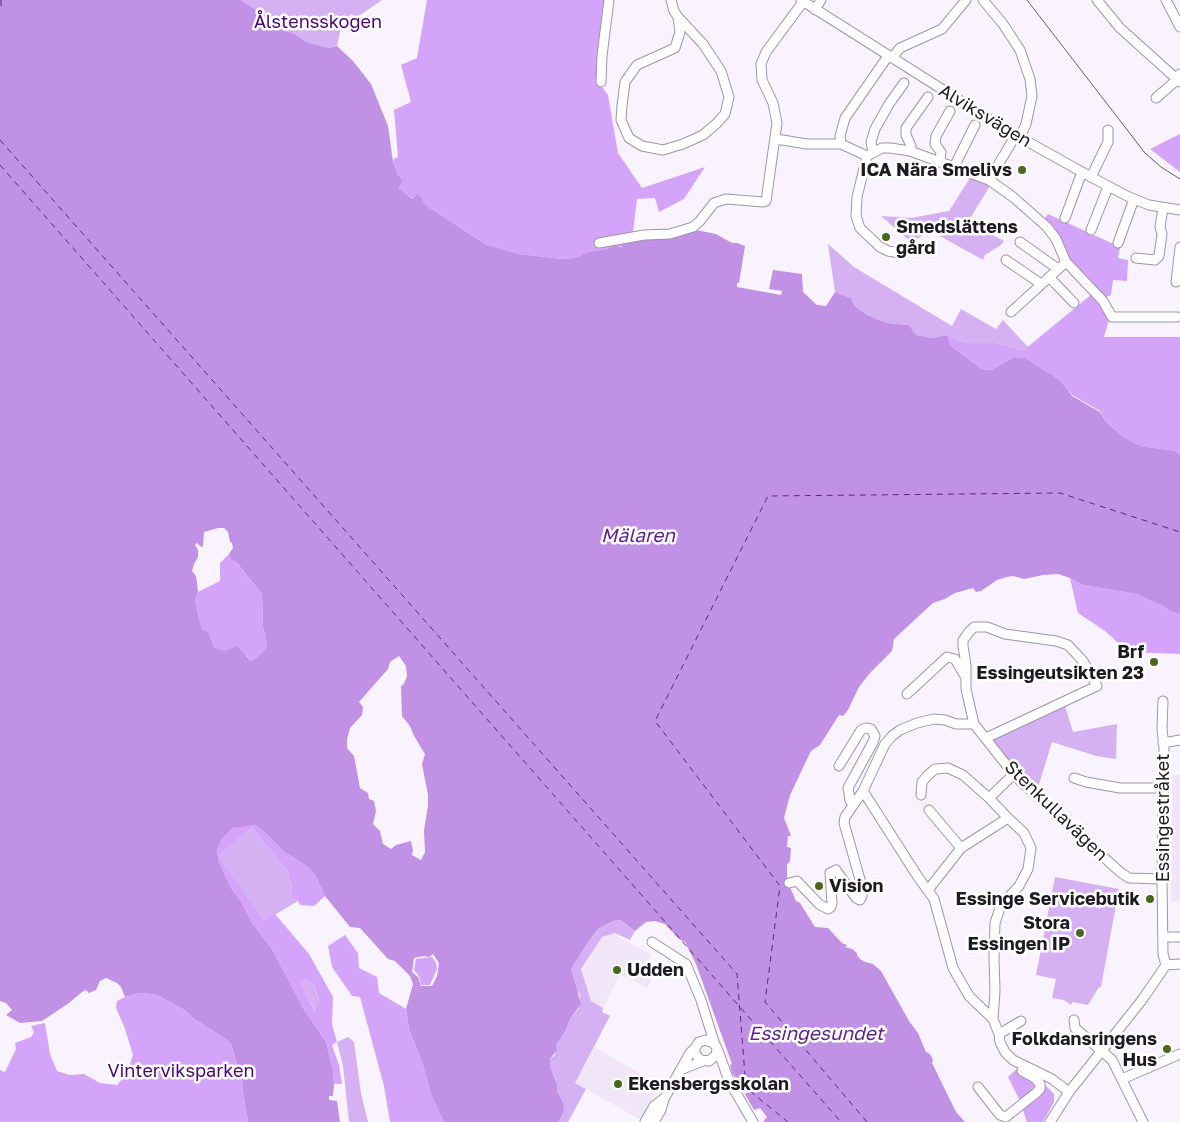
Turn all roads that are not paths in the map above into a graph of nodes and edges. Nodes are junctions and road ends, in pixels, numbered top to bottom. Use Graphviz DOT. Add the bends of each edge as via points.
graph roads {
  1 [pos="609,0"];
  2 [pos="672,0"];
  3 [pos="821,0"];
  4 [pos="966,0"];
  5 [pos="983,0"];
  6 [pos="1097,0"];
  7 [pos="1166,0"];
  8 [pos="802,1"];
  9 [pos="815,10"];
  10 [pos="678,17"];
  11 [pos="1180,26"];
  12 [pos="890,57"];
  13 [pos="1179,78"];
  14 [pos="601,82"];
  15 [pos="904,83"];
  16 [pos="928,97"];
  17 [pos="1156,98"];
  18 [pos="950,111"];
  19 [pos="975,125"];
  20 [pos="1108,130"];
  21 [pos="1018,136"];
  22 [pos="776,140"];
  23 [pos="842,144"];
  24 [pos="910,151"];
  25 [pos="870,154"];
  26 [pos="940,161"];
  27 [pos="954,167"];
  28 [pos="1082,172"];
  29 [pos="1091,177"];
  30 [pos="989,180"];
  31 [pos="1108,187"];
  32 [pos="1134,198"];
  33 [pos="1162,208"];
  34 [pos="1180,210"];
  35 [pos="1066,218"];
  36 [pos="1091,230"];
  37 [pos="599,242"];
  38 [pos="1020,242"];
  39 [pos="1118,243"];
  40 [pos="1180,247"];
  41 [pos="900,253"];
  42 [pos="1136,258"];
  43 [pos="1006,260"];
  44 [pos="1066,262"];
  45 [pos="1058,269"];
  46 [pos="1049,277"];
  47 [pos="1176,282"];
  48 [pos="1041,284"];
  49 [pos="1074,303"];
  50 [pos="1011,312"];
  51 [pos="1177,317"];
  52 [pos="966,679"];
  53 [pos="907,694"];
  54 [pos="1163,701"];
  55 [pos="974,724"];
  56 [pos="986,738"];
  57 [pos="1180,740"];
  58 [pos="1162,743"];
  59 [pos="839,766"];
  60 [pos="1014,774"];
  61 [pos="1074,778"];
  62 [pos="1162,788"];
  63 [pos="863,791"];
  64 [pos="921,795"];
  65 [pos="989,798"];
  66 [pos="852,804"];
  67 [pos="928,810"];
  68 [pos="1008,818"];
  69 [pos="961,848"];
  70 [pos="1162,879"];
  71 [pos="789,883"];
  72 [pos="928,890"];
  73 [pos="1163,937"];
  74 [pos="1180,937"];
  75 [pos="652,942"];
  76 [pos="1180,964"];
  77 [pos="1166,965"];
  78 [pos="993,1019"];
  79 [pos="1074,1020"];
  80 [pos="1021,1021"];
  81 [pos="710,1027"];
  82 [pos="999,1034"];
  83 [pos="702,1040"];
  84 [pos="716,1047"];
  85 [pos="695,1048"];
  86 [pos="1101,1050"];
  87 [pos="1179,1058"];
  88 [pos="1013,1060"];
  89 [pos="706,1061"];
  90 [pos="723,1066"];
  91 [pos="680,1070"];
  92 [pos="1122,1079"];
  93 [pos="978,1086"];
  94 [pos="1069,1092"];
  95 [pos="664,1099"];
  96 [pos="645,1122"];
  97 [pos="654,1122"];
  98 [pos="753,1122"];
  99 [pos="1050,1122"];
  100 [pos="1144,1122"];
  1 -- 14 [label="street"];
  2 -- 10 [label="street"];
  3 -- 9 [label="street"];
  4 -- 12 [label="street" via="942,29 900,48"];
  5 -- 21 [label="street" via="1020,50 1030,79 1032,96 1026,124"];
  6 -- 13 [label="street" via="1120,28"];
  7 -- 11 [label="street"];
  8 -- 9 [label="street, Alviksvägen"];
  8 -- 22 [label="street" via="761,64 762,80 776,112"];
  9 -- 12 [label="street, Alviksvägen"];
  10 -- 10 [label="street" via="703,44 721,71 729,97 725,114 702,135 663,150 642,146 629,138 621,120 625,82 637,65 675,48 680,32"];
  12 -- 21 [label="street, Alviksvägen"];
  12 -- 23 [label="street" via="845,118 840,136"];
  13 -- 17 [label="street"];
  15 -- 25 [label="street" via="875,129"];
  16 -- 24 [label="street" via="906,128"];
  18 -- 26 [label="street" via="935,141 941,152"];
  19 -- 27 [label="street"];
  20 -- 29 [label="street" via="1108,142"];
  21 -- 28 [label="street, Alviksvägen"];
  21 -- 30 [label="street"];
  22 -- 23 [label="street"];
  22 -- 37 [label="street" via="766,201 720,200 693,227 670,234"];
  23 -- 25 [label="street"];
  24 -- 25 [label="street" via="890,148"];
  24 -- 26 [label="street"];
  25 -- 41 [label="street" via="857,197 856,216 860,228 880,247"];
  26 -- 27 [label="street"];
  27 -- 30 [label="street"];
  28 -- 29 [label="street, Alviksvägen"];
  28 -- 35 [label="street"];
  29 -- 31 [label="street, Alviksvägen"];
  30 -- 44 [label="street" via="1047,227"];
  31 -- 32 [label="street, Alviksvägen"];
  31 -- 36 [label="street"];
  32 -- 33 [label="street, Alviksvägen"];
  32 -- 39 [label="street"];
  33 -- 34 [label="street, Alviksvägen"];
  33 -- 42 [label="street" via="1159,256 1155,260"];
  38 -- 45 [label="street"];
  40 -- 47 [label="street"];
  43 -- 48 [label="street"];
  44 -- 45 [label="street"];
  44 -- 51 [label="street" via="1103,301 1112,317"];
  45 -- 46 [label="street"];
  46 -- 48 [label="street"];
  46 -- 49 [label="street"];
  48 -- 50 [label="street"];
  52 -- 53 [label="street" via="955,659 947,656"];
  52 -- 55 [label="street"];
  52 -- 56 [label="street" via="963,640 974,627 987,626 1005,634 1068,645 1083,661 1097,686"];
  54 -- 58 [label="street, Essingestråket"];
  55 -- 56 [label="street, Stenkullavägen"];
  55 -- 63 [label="street" via="934,719 900,730 885,744"];
  56 -- 60 [label="street, Stenkullavägen"];
  57 -- 58 [label="street, Essingestråket"];
  58 -- 62 [label="street, Essingestråket"];
  59 -- 66 [label="street" via="860,730 872,730 873,742 848,788"];
  60 -- 65 [label="street"];
  60 -- 70 [label="street, Stenkullavägen" via="1120,872 1129,878"];
  61 -- 62 [label="street" via="1120,788"];
  62 -- 70 [label="street, Essingestråket"];
  63 -- 66 [label="street"];
  63 -- 72 [label="street"];
  64 -- 65 [label="street" via="922,782 928,775 935,769 948,768 962,775"];
  65 -- 68 [label="street"];
  66 -- 71 [label="street" via="844,823 861,883 860,900 836,870 830,873 832,904 828,909 797,881"];
  67 -- 69 [label="street"];
  68 -- 69 [label="street"];
  68 -- 78 [label="street" via="1024,833 1030,848 1028,869 1019,886 1001,905 996,922"];
  69 -- 72 [label="street"];
  70 -- 73 [label="street, Essingestråket"];
  72 -- 78 [label="street" via="934,898 953,968 970,996"];
  73 -- 74 [label="street"];
  73 -- 77 [label="street, Essingestråket"];
  75 -- 81 [label="street" via="686,964"];
  76 -- 77 [label="street"];
  77 -- 86 [label="street"];
  78 -- 82 [label="street"];
  79 -- 86 [label="street" via="1075,1028"];
  80 -- 82 [label="street"];
  81 -- 83 [label="street"];
  81 -- 84 [label="street"];
  82 -- 88 [label="street" via="1005,1052"];
  83 -- 84 [label="street" via="710,1041"];
  83 -- 85 [label="street"];
  84 -- 89 [label="street" via="716,1056"];
  84 -- 90 [label="street"];
  85 -- 89 [label="street" via="697,1057"];
  85 -- 91 [label="street"];
  86 -- 92 [label="street" via="1112,1060"];
  86 -- 94 [label="street"];
  87 -- 92 [label="street"];
  88 -- 93 [label="street" via="1014,1066 1040,1084 1040,1089 1013,1112 1006,1117 1000,1115"];
  88 -- 94 [label="street" via="1052,1079"];
  89 -- 90 [label="street"];
  89 -- 91 [label="street"];
  90 -- 98 [label="street"];
  91 -- 95 [label="street"];
  92 -- 100 [label="street"];
  94 -- 99 [label="street"];
  95 -- 96 [label="street" via="654,1106"];
  95 -- 97 [label="street"];
}
